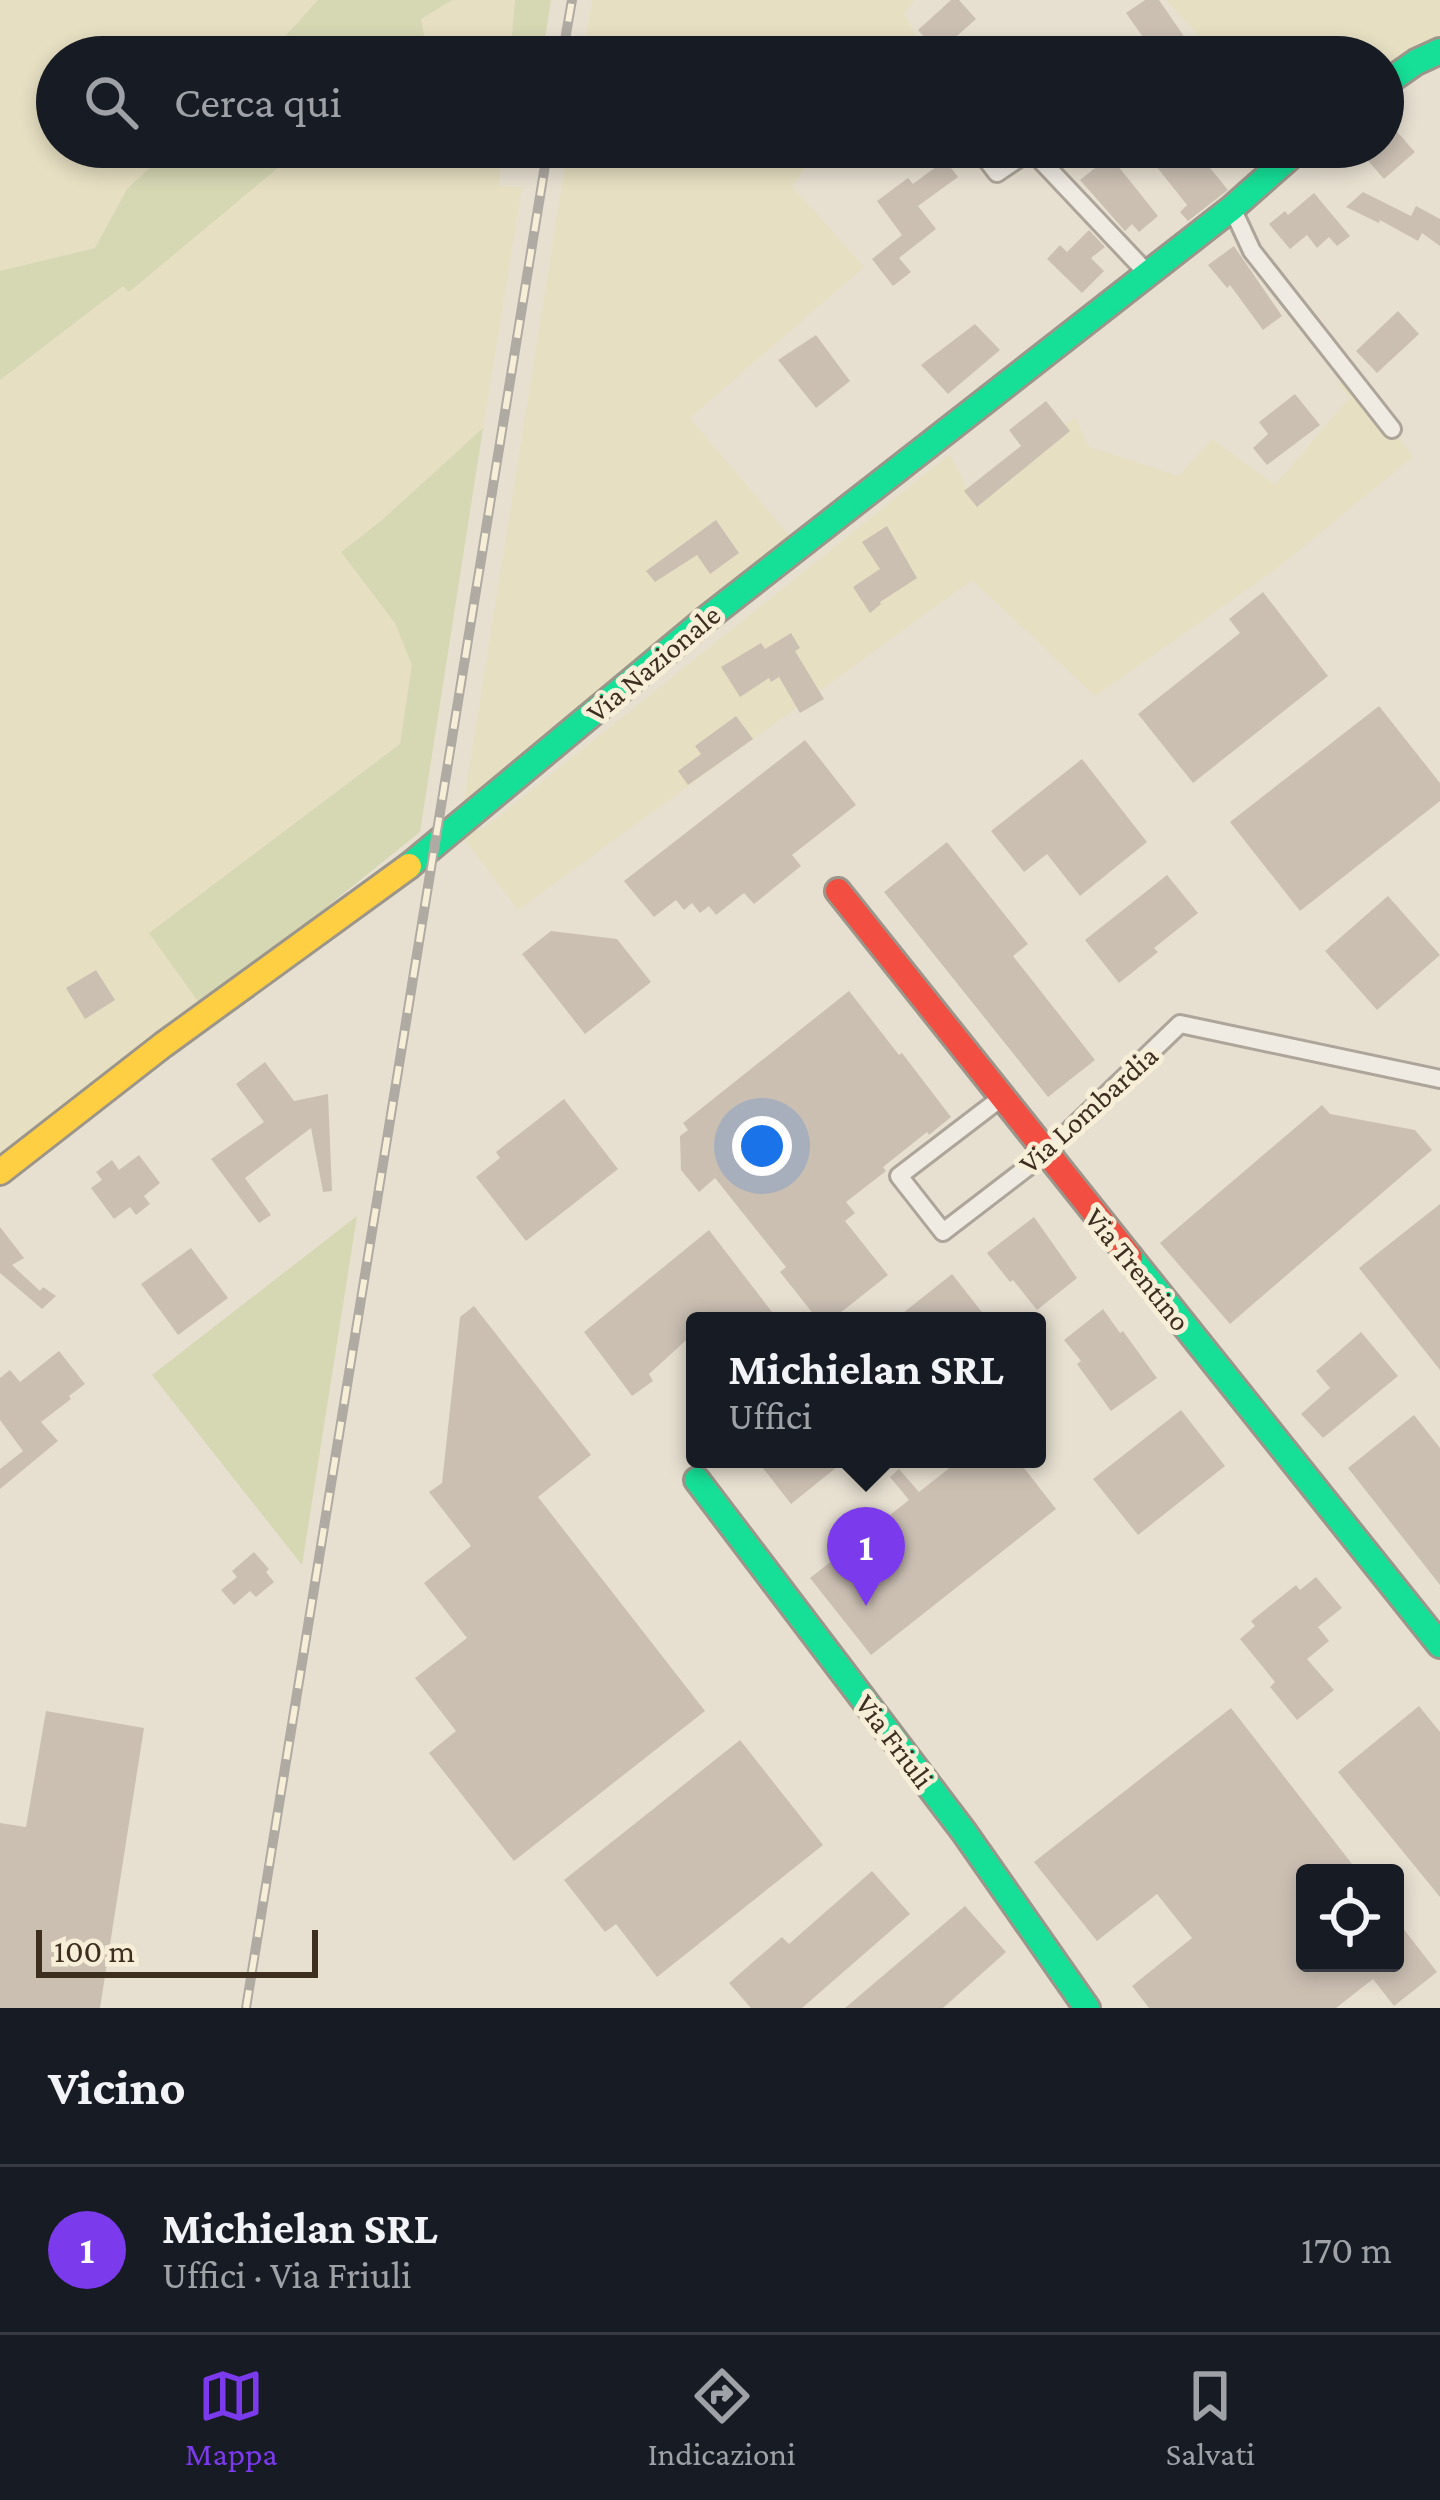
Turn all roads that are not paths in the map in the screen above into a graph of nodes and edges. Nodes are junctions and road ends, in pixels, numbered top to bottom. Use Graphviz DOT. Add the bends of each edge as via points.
graph roads {
  1 [pos="1440,51"];
  2 [pos="1404,70"];
  3 [pos="1048,168"];
  4 [pos="1277,168"];
  5 [pos="1232,208"];
  6 [pos="1148,274"];
  7 [pos="1392,429"];
  8 [pos="838,891"];
  9 [pos="1440,1079"];
  10 [pos="1001,1098"];
  11 [pos="1046,1153"];
  12 [pos="0,1172"];
  13 [pos="697,1480"];
  14 [pos="1440,1646"];
  15 [pos="1087,2008"];
  1 -- 2 [label="street"];
  3 -- 6 [label="street"];
  4 -- 5 [label="street, Via Nazionale"];
  5 -- 6 [label="street, Via Nazionale"];
  5 -- 7 [label="street" via="1252,251"];
  6 -- 12 [label="street, Via Nazionale" via="706,619 397,877"];
  8 -- 10 [label="street, Via Trentino"];
  9 -- 11 [label="street, Via Lombardia" via="1180,1024"];
  10 -- 11 [label="street, Via Trentino"];
  10 -- 11 [label="street, Via Lombardia" via="898,1176 928,1214 943,1232"];
  11 -- 14 [label="street, Via Trentino"];
  13 -- 15 [label="street, Via Friuli"];
}
